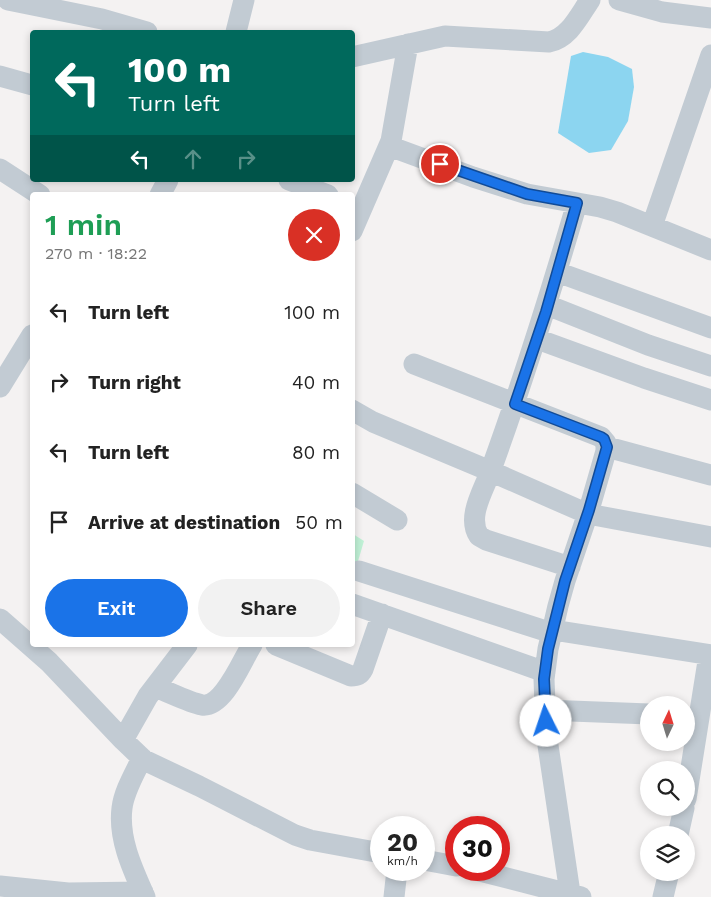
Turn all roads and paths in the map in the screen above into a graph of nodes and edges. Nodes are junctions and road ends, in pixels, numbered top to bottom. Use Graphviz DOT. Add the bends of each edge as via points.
graph roads {
  1 [pos="8,0"];
  2 [pos="244,0"];
  3 [pos="590,0"];
  4 [pos="619,0"];
  5 [pos="711,18"];
  6 [pos="140,30"];
  7 [pos="236,30"];
  8 [pos="408,44"];
  9 [pos="711,55"];
  10 [pos="355,56"];
  11 [pos="0,76"];
  12 [pos="30,84"];
  13 [pos="389,146"];
  14 [pos="0,169"];
  15 [pos="295,182"];
  16 [pos="35,192"];
  17 [pos="320,192"];
  18 [pos="577,203"];
  19 [pos="358,205"];
  20 [pos="355,218"];
  21 [pos="652,226"];
  22 [pos="711,250"];
  23 [pos="557,272"];
  24 [pos="548,305"];
  25 [pos="711,328"];
  26 [pos="30,338"];
  27 [pos="537,339"];
  28 [pos="414,364"];
  29 [pos="711,366"];
  30 [pos="3,374"];
  31 [pos="711,400"];
  32 [pos="515,404"];
  33 [pos="355,412"];
  34 [pos="607,447"];
  35 [pos="490,471"];
  36 [pos="711,475"];
  37 [pos="355,494"];
  38 [pos="588,514"];
  39 [pos="397,520"];
  40 [pos="711,536"];
  41 [pos="570,567"];
  42 [pos="359,571"];
  43 [pos="355,605"];
  44 [pos="382,614"];
  45 [pos="0,619"];
  46 [pos="552,631"];
  47 [pos="30,645"];
  48 [pos="32,647"];
  49 [pos="185,647"];
  50 [pos="251,647"];
  51 [pos="281,647"];
  52 [pos="710,655"];
  53 [pos="545,672"];
  54 [pos="155,687"];
  55 [pos="695,709"];
  56 [pos="545,710"];
  57 [pos="640,714"];
  58 [pos="123,740"];
  59 [pos="142,758"];
  60 [pos="370,851"];
  61 [pos="510,878"];
  62 [pos="396,881"];
  63 [pos="666,881"];
  64 [pos="0,886"];
  65 [pos="144,895"];
  66 [pos="576,895"];
  67 [pos="394,897"];
  68 [pos="662,897"];
  1 -- 6 [label="street"];
  2 -- 7 [label="street"];
  3 -- 8 [label="street" via="567,33 549,42 445,36"];
  4 -- 5 [label="street" via="662,12"];
  8 -- 10 [label="street"];
  8 -- 13 [label="street"];
  9 -- 21 [label="street"];
  11 -- 12 [label="street"];
  13 -- 18 [label="street" via="527,194"];
  13 -- 19 [label="street"];
  14 -- 16 [label="street"];
  15 -- 17 [label="street"];
  18 -- 21 [label="street" via="617,212"];
  18 -- 23 [label="street"];
  19 -- 20 [label="street"];
  21 -- 22 [label="street"];
  23 -- 24 [label="street"];
  23 -- 25 [label="street"];
  24 -- 27 [label="street"];
  24 -- 29 [label="street"];
  26 -- 30 [label="street"];
  27 -- 31 [label="street"];
  27 -- 32 [label="street"];
  28 -- 32 [label="street"];
  32 -- 34 [label="street" via="601,437"];
  32 -- 35 [label="street"];
  33 -- 35 [label="street"];
  34 -- 36 [label="street"];
  34 -- 38 [label="street"];
  35 -- 38 [label="street"];
  35 -- 41 [label="street" via="473,524 479,536"];
  37 -- 39 [label="street"];
  38 -- 40 [label="street"];
  38 -- 41 [label="street"];
  41 -- 46 [label="street"];
  42 -- 46 [label="street"];
  43 -- 44 [label="street"];
  44 -- 51 [label="street" via="363,669 355,676"];
  44 -- 53 [label="street"];
  45 -- 47 [label="street"];
  46 -- 52 [label="street"];
  46 -- 53 [label="street"];
  48 -- 58 [label="street"];
  49 -- 54 [label="street"];
  50 -- 54 [label="street" via="230,685 214,702 202,705"];
  52 -- 55 [label="street"];
  53 -- 56 [label="street"];
  54 -- 58 [label="street"];
  56 -- 57 [label="street"];
  56 -- 66 [label="street" via="552,779"];
  58 -- 59 [label="street"];
  59 -- 60 [label="street" via="295,835"];
  59 -- 65 [label="street" via="124,798 122,819 131,867"];
  61 -- 66 [label="street"];
  62 -- 67 [label="street"];
  63 -- 68 [label="street"];
  64 -- 65 [label="street" via="68,893"];
}
